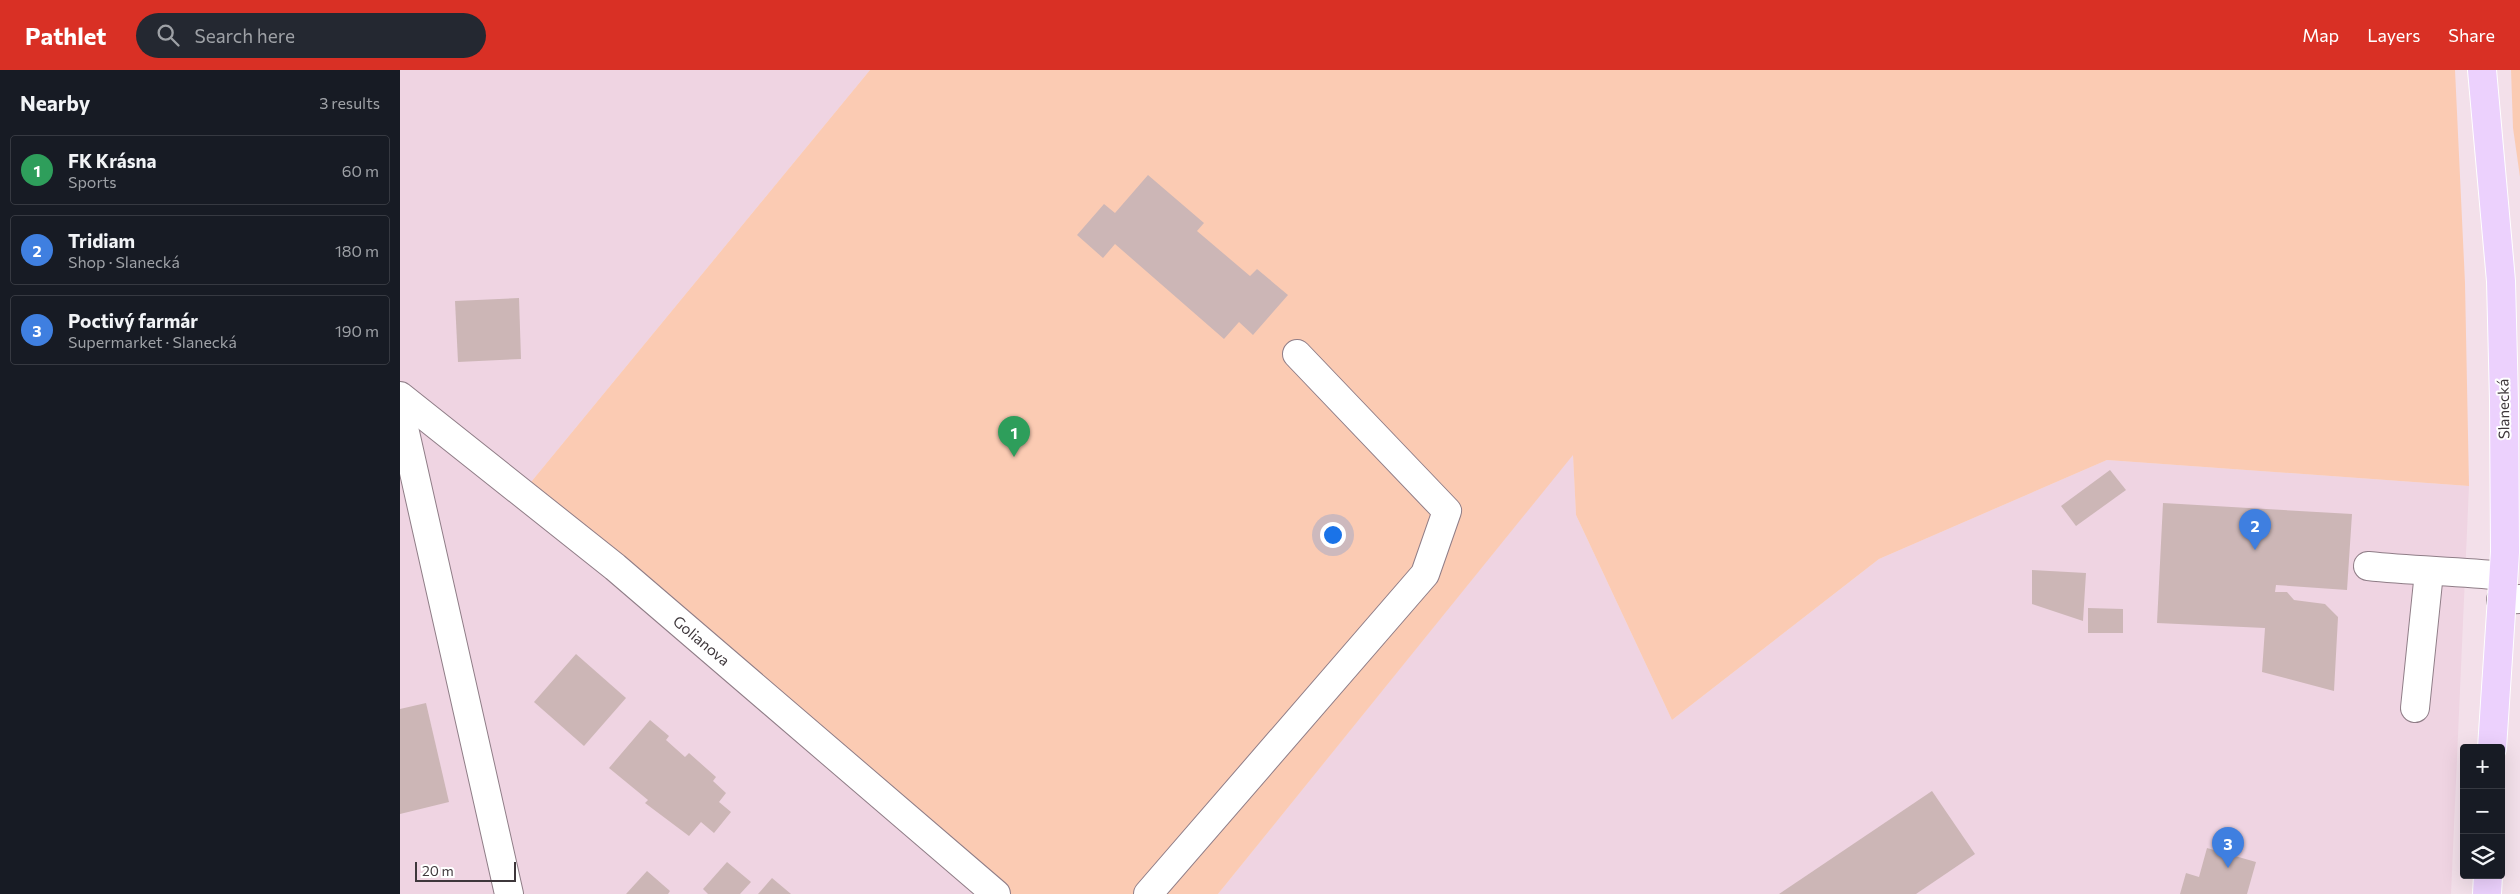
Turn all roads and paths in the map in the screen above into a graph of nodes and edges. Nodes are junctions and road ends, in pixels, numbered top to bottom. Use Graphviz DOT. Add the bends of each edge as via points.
graph roads {
  1 [pos="2482,70"];
  2 [pos="1297,354"];
  3 [pos="400,396"];
  4 [pos="400,410"];
  5 [pos="2368,566"];
  6 [pos="2429,572"];
  7 [pos="2508,592"];
  8 [pos="2415,708"];
  9 [pos="2492,744"];
  10 [pos="2488,879"];
  11 [pos="509,894"];
  12 [pos="996,894"];
  13 [pos="1148,894"];
  14 [pos="2487,894"];
  1 -- 7 [label="main road, Slanecká" via="2501,281"];
  2 -- 13 [label="street" via="1447,511 1425,574"];
  3 -- 12 [label="street, Golianova" via="615,567"];
  4 -- 11 [label="street"];
  5 -- 6 [label="street"];
  6 -- 7 [label="street" via="2453,570"];
  6 -- 8 [label="street"];
  7 -- 9 [label="main road, Slanecká"];
  10 -- 14 [label="main road"];
}
